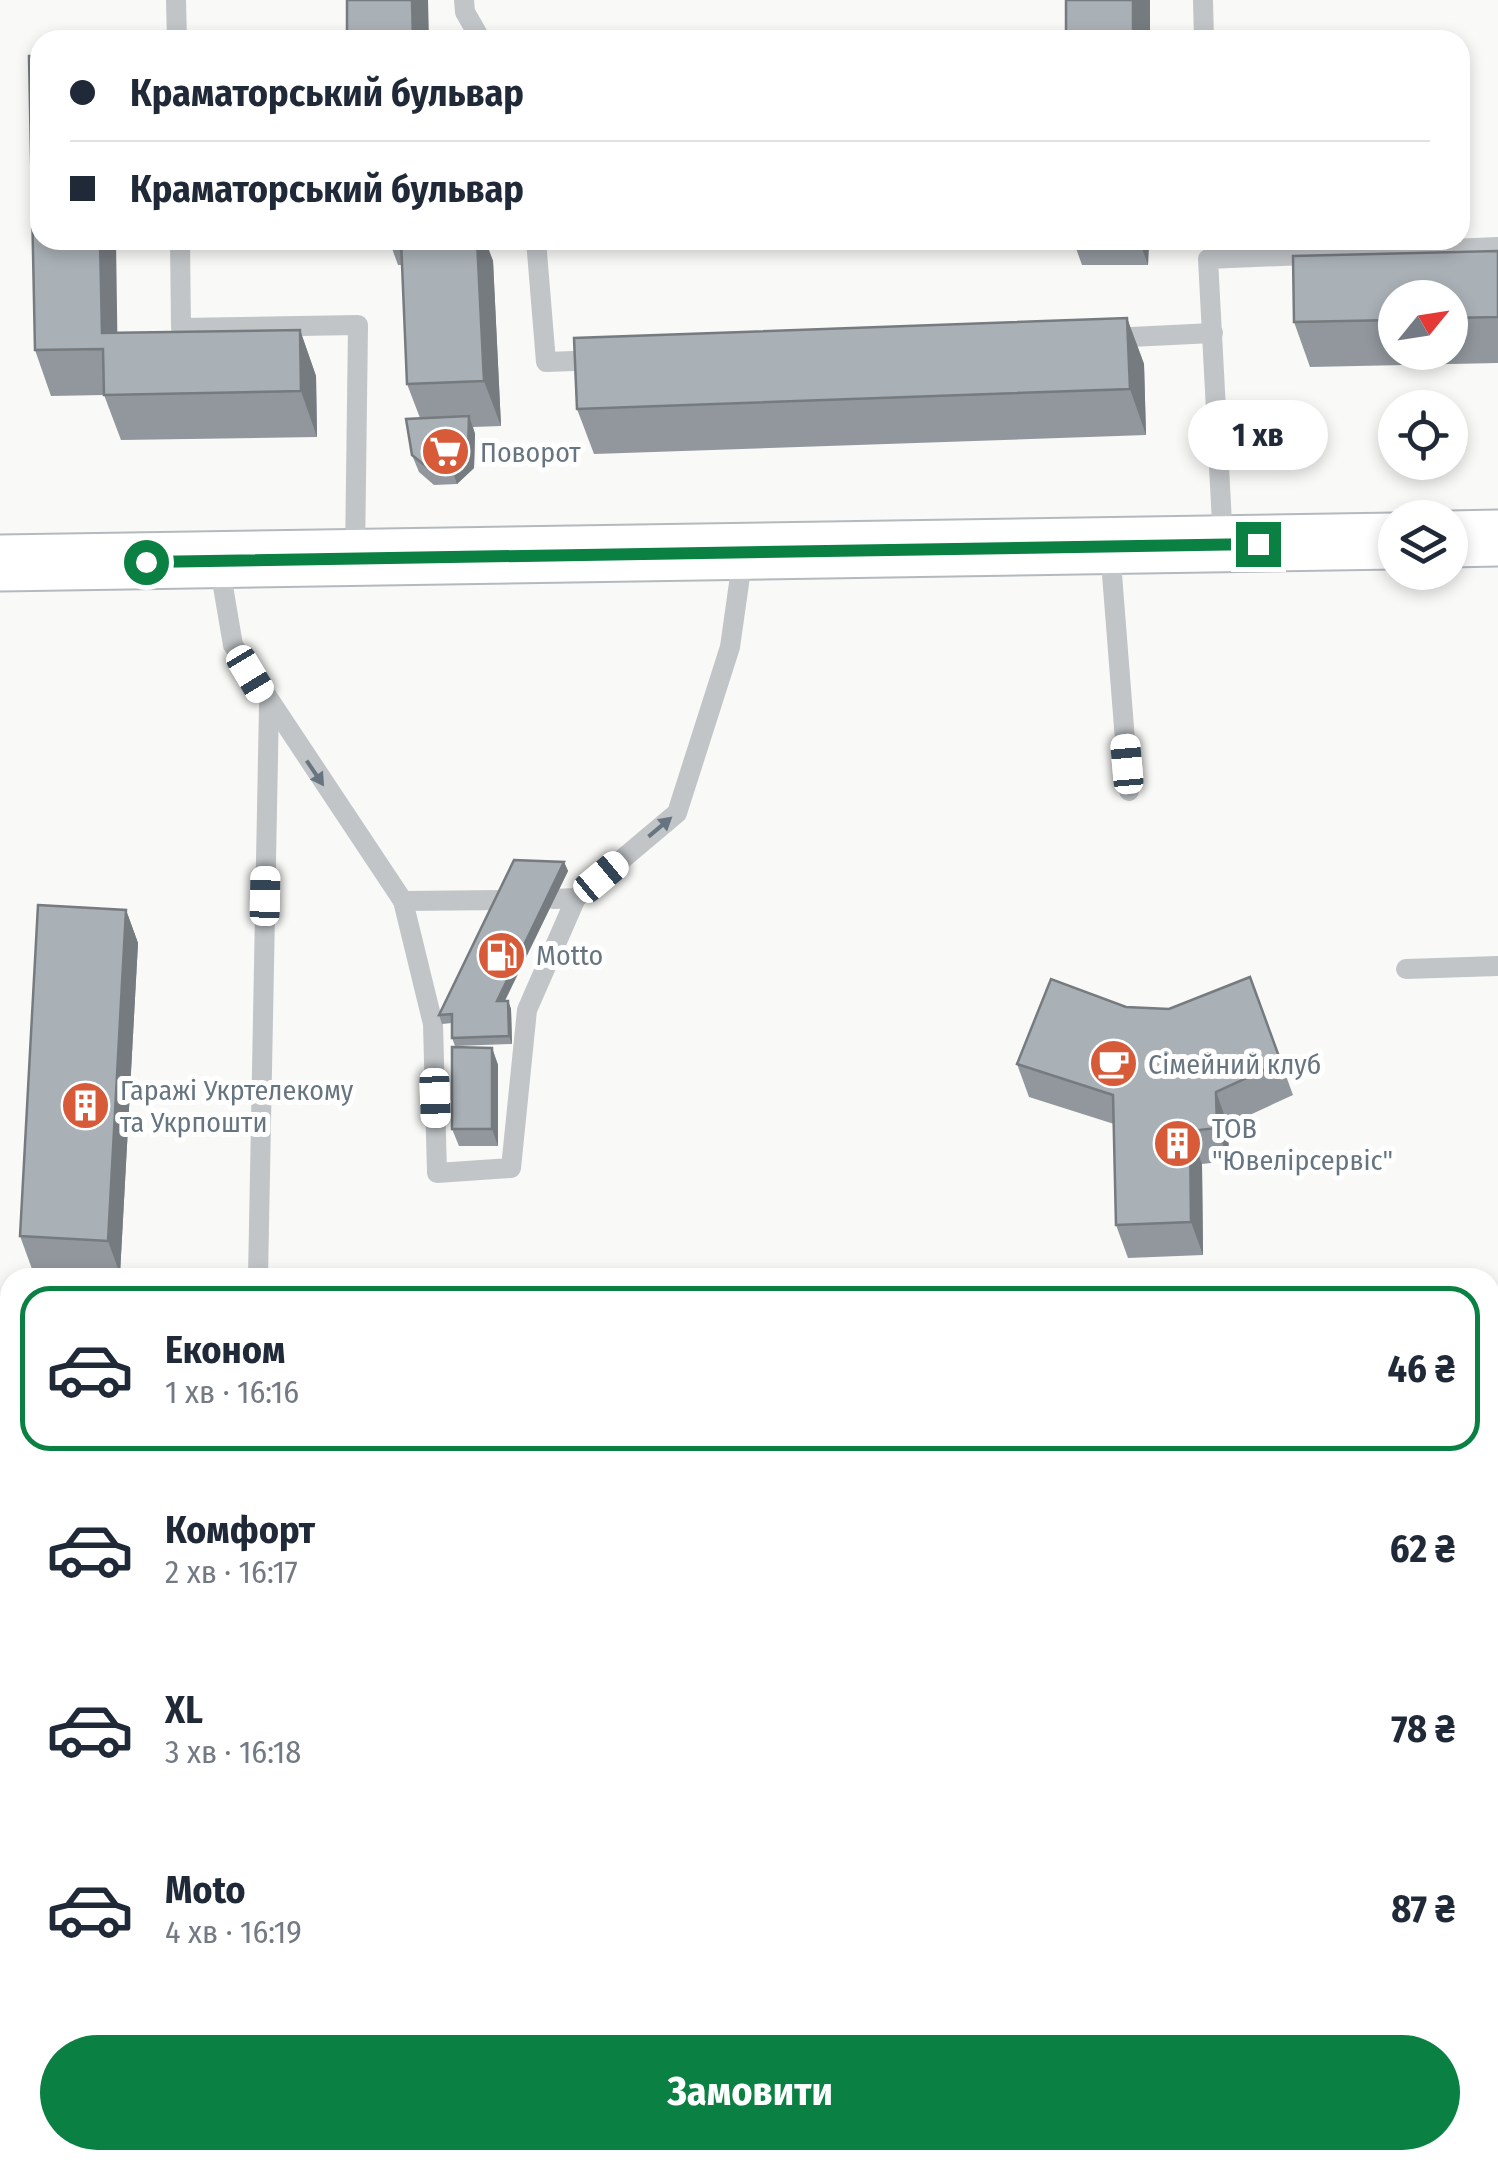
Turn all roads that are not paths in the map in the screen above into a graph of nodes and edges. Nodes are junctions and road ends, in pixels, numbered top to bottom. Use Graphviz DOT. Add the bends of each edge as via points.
graph roads {
  1 [pos="176,0"];
  2 [pos="464,0"];
  3 [pos="1203,0"];
  4 [pos="177,30"];
  5 [pos="475,30"];
  6 [pos="1204,30"];
  7 [pos="1470,247"];
  8 [pos="1498,247"];
  9 [pos="180,250"];
  10 [pos="537,250"];
  11 [pos="1208,250"];
  12 [pos="1212,333"];
  13 [pos="1095,338"];
  14 [pos="624,358"];
  15 [pos="1498,538"];
  16 [pos="1468,539"];
  17 [pos="1378,540"];
  18 [pos="1224,544"];
  19 [pos="1110,547"];
  20 [pos="744,554"];
  21 [pos="356,560"];
  22 [pos="218,561"];
  23 [pos="0,564"];
  24 [pos="268,704"];
  25 [pos="1129,792"];
  26 [pos="576,898"];
  27 [pos="554,899"];
  28 [pos="502,900"];
  29 [pos="402,901"];
  30 [pos="1498,966"];
  31 [pos="1406,969"];
  32 [pos="258,1268"];
  1 -- 4 [label="lane"];
  2 -- 5 [label="lane"];
  3 -- 6 [label="lane"];
  7 -- 8 [label="lane"];
  9 -- 21 [label="lane" via="181,328 358,324"];
  10 -- 14 [label="lane" via="546,362"];
  11 -- 12 [label="lane"];
  12 -- 13 [label="lane"];
  12 -- 18 [label="lane"];
  15 -- 16 [label="street"];
  17 -- 18 [label="street"];
  18 -- 19 [label="street"];
  19 -- 20 [label="street"];
  19 -- 25 [label="lane"];
  20 -- 21 [label="street"];
  26 -- 20 [label="lane, one-way" via="677,813 730,648"];
  21 -- 22 [label="street"];
  22 -- 23 [label="street"];
  22 -- 24 [label="lane" via="232,644"];
  24 -- 29 [label="lane, one-way"];
  24 -- 32 [label="lane"];
  26 -- 27 [label="lane"];
  26 -- 29 [label="lane" via="526,1010 511,1168 437,1172 433,1024"];
  28 -- 29 [label="lane"];
  30 -- 31 [label="lane"];
}
